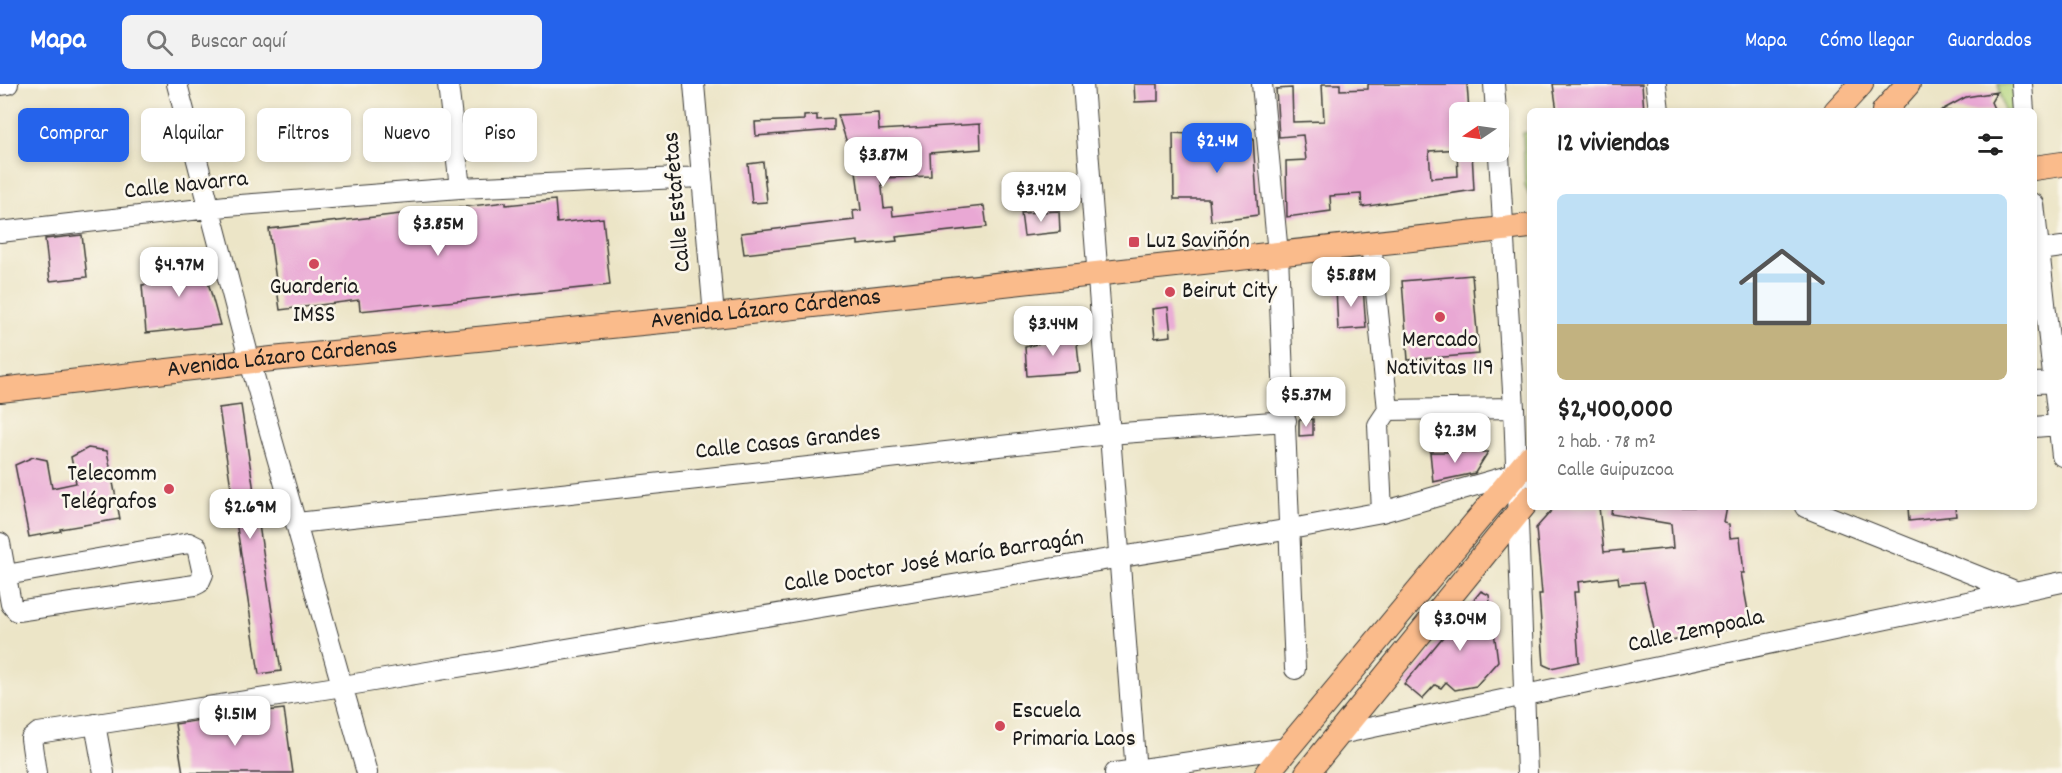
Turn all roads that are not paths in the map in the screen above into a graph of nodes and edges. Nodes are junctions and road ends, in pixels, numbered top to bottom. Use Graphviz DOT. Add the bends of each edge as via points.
graph roads {
  1 [pos="8,84"];
  2 [pos="177,84"];
  3 [pos="448,84"];
  4 [pos="694,84"];
  5 [pos="1083,84"];
  6 [pos="1262,84"];
  7 [pos="1494,84"];
  8 [pos="1656,84"];
  9 [pos="1861,84"];
  10 [pos="1908,84"];
  11 [pos="2022,84"];
  12 [pos="0,85"];
  13 [pos="1495,102"];
  14 [pos="1659,108"];
  15 [pos="1839,108"];
  16 [pos="1887,108"];
  17 [pos="2024,108"];
  18 [pos="1500,162"];
  19 [pos="2062,164"];
  20 [pos="2037,168"];
  21 [pos="701,177"];
  22 [pos="460,188"];
  23 [pos="209,208"];
  24 [pos="1527,226"];
  25 [pos="2037,227"];
  26 [pos="1506,228"];
  27 [pos="0,232"];
  28 [pos="1371,243"];
  29 [pos="2062,247"];
  30 [pos="2040,250"];
  31 [pos="1278,254"];
  32 [pos="1096,274"];
  33 [pos="714,316"];
  34 [pos="250,362"];
  35 [pos="2058,382"];
  36 [pos="2037,383"];
  37 [pos="0,390"];
  38 [pos="1514,408"];
  39 [pos="1388,410"];
  40 [pos="1286,421"];
  41 [pos="2059,425"];
  42 [pos="2037,428"];
  43 [pos="1109,434"];
  44 [pos="2062,456"];
  45 [pos="1525,469"];
  46 [pos="1523,506"];
  47 [pos="1817,510"];
  48 [pos="1382,512"];
  49 [pos="297,523"];
  50 [pos="1291,529"];
  51 [pos="0,543"];
  52 [pos="1119,557"];
  53 [pos="6,575"];
  54 [pos="2062,582"];
  55 [pos="2015,591"];
  56 [pos="1295,669"];
  57 [pos="343,686"];
  58 [pos="1522,695"];
  59 [pos="95,724"];
  60 [pos="1340,734"];
  61 [pos="1287,748"];
  62 [pos="1136,771"];
  63 [pos="36,773"];
  64 [pos="104,773"];
  65 [pos="368,773"];
  66 [pos="1115,773"];
  67 [pos="1267,773"];
  68 [pos="1307,773"];
  69 [pos="1527,773"];
  1 -- 12 [label="street"];
  2 -- 23 [label="street"];
  3 -- 22 [label="street"];
  4 -- 21 [label="street, Calle Estafetas"];
  5 -- 32 [label="street"];
  6 -- 31 [label="street"];
  7 -- 13 [label="street"];
  8 -- 14 [label="street"];
  9 -- 15 [label="main road"];
  10 -- 16 [label="main road"];
  11 -- 17 [label="street"];
  18 -- 26 [label="street"];
  19 -- 20 [label="main road"];
  21 -- 22 [label="street, Calle Navarra"];
  21 -- 33 [label="street, Calle Estafetas"];
  22 -- 23 [label="street, Calle Navarra"];
  23 -- 27 [label="street, Calle Navarra"];
  23 -- 34 [label="street"];
  24 -- 26 [label="main road, Avenida Lázaro Cárdenas"];
  25 -- 30 [label="street"];
  26 -- 28 [label="main road, Avenida Lázaro Cárdenas"];
  26 -- 38 [label="street"];
  28 -- 31 [label="main road, Avenida Lázaro Cárdenas"];
  28 -- 39 [label="street"];
  29 -- 30 [label="street"];
  30 -- 35 [label="street"];
  31 -- 32 [label="main road, Avenida Lázaro Cárdenas"];
  31 -- 40 [label="street"];
  32 -- 33 [label="main road, Avenida Lázaro Cárdenas"];
  32 -- 43 [label="street"];
  33 -- 34 [label="main road, Avenida Lázaro Cárdenas"];
  34 -- 37 [label="main road, Avenida Lázaro Cárdenas"];
  34 -- 49 [label="street"];
  35 -- 36 [label="street"];
  35 -- 41 [label="street"];
  38 -- 39 [label="street"];
  38 -- 45 [label="street"];
  39 -- 48 [label="street" via="1378,424"];
  40 -- 43 [label="street, Calle Casas Grandes"];
  40 -- 50 [label="street"];
  41 -- 42 [label="street"];
  41 -- 44 [label="street"];
  43 -- 49 [label="street, Calle Casas Grandes"];
  43 -- 52 [label="street"];
  45 -- 46 [label="street"];
  45 -- 48 [label="street, Calle Doctor José María Barragán"];
  45 -- 61 [label="main road"];
  46 -- 58 [label="street"];
  46 -- 60 [label="main road"];
  47 -- 55 [label="street"];
  48 -- 50 [label="street, Calle Doctor José María Barragán"];
  49 -- 57 [label="street"];
  50 -- 52 [label="street, Calle Doctor José María Barragán"];
  50 -- 56 [label="street"];
  51 -- 53 [label="street"];
  52 -- 57 [label="street, Calle Doctor José María Barragán"];
  52 -- 62 [label="street"];
  53 -- 53 [label="street" via="13,609 22,612 195,585 203,574 197,547 189,543"];
  54 -- 55 [label="street, Calle Zempoala"];
  55 -- 58 [label="street, Calle Zempoala"];
  57 -- 59 [label="street, Calle Doctor José María Barragán"];
  57 -- 65 [label="street"];
  58 -- 60 [label="street, Calle Zempoala"];
  58 -- 69 [label="street"];
  59 -- 63 [label="street, Calle Doctor José María Barragán" via="34,735 31,744"];
  59 -- 64 [label="street"];
  60 -- 68 [label="main road"];
  61 -- 62 [label="street"];
  61 -- 67 [label="main road"];
  62 -- 66 [label="street"];
}
